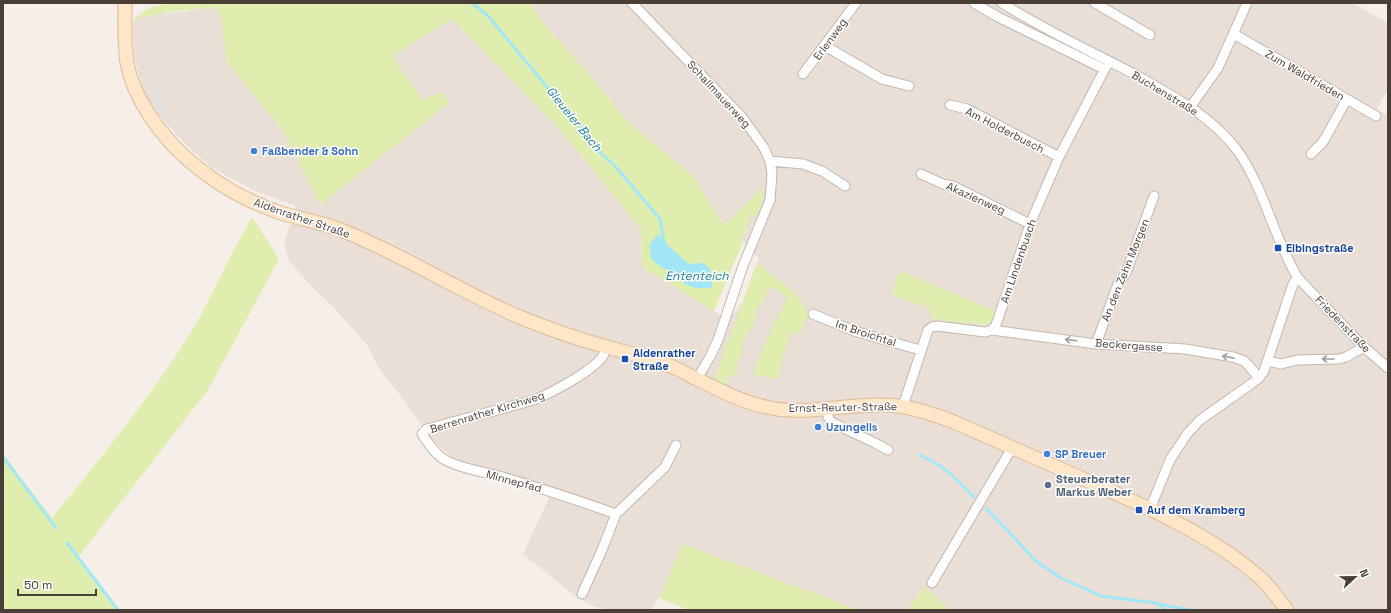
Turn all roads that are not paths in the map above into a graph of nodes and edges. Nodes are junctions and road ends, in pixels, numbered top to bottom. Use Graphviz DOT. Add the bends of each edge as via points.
graph roads {
  1 [pos="125,3"];
  2 [pos="632,3"];
  3 [pos="856,3"];
  4 [pos="974,3"];
  5 [pos="1002,3"];
  6 [pos="1095,3"];
  7 [pos="1247,3"];
  8 [pos="1234,34"];
  9 [pos="1150,35"];
  10 [pos="825,46"];
  11 [pos="1109,60"];
  12 [pos="1104,70"];
  13 [pos="803,74"];
  14 [pos="909,86"];
  15 [pos="1347,99"];
  16 [pos="950,105"];
  17 [pos="1191,106"];
  18 [pos="1376,116"];
  19 [pos="1312,154"];
  20 [pos="1059,157"];
  21 [pos="770,161"];
  22 [pos="921,174"];
  23 [pos="845,186"];
  24 [pos="1154,196"];
  25 [pos="1030,224"];
  26 [pos="1298,278"];
  27 [pos="813,314"];
  28 [pos="992,330"];
  29 [pos="1096,344"];
  30 [pos="606,347"];
  31 [pos="1364,347"];
  32 [pos="920,350"];
  33 [pos="1268,361"];
  34 [pos="1388,368"];
  35 [pos="1259,378"];
  36 [pos="697,379"];
  37 [pos="902,406"];
  38 [pos="826,409"];
  39 [pos="422,434"];
  40 [pos="676,445"];
  41 [pos="1012,448"];
  42 [pos="888,450"];
  43 [pos="1150,508"];
  44 [pos="616,514"];
  45 [pos="932,583"];
  46 [pos="582,594"];
  47 [pos="1287,610"];
  1 -- 30 [label="street, Aldenrather Straße" via="127,64 146,109 159,130 184,156 228,190 277,211 340,230 514,314 546,328"];
  2 -- 21 [label="street, Schallmauerweg" via="742,117"];
  3 -- 10 [label="street, Erlenweg"];
  4 -- 12 [label="street"];
  5 -- 11 [label="street, Buchenstraße" via="1059,36"];
  6 -- 9 [label="street"];
  7 -- 8 [label="street"];
  8 -- 15 [label="street, Zum Waldfrieden"];
  8 -- 17 [label="street" via="1218,68"];
  10 -- 13 [label="street, Erlenweg"];
  10 -- 14 [label="street" via="882,79"];
  11 -- 12 [label="street, Am Lindenbusch"];
  11 -- 17 [label="street, Buchenstraße"];
  12 -- 20 [label="street, Am Lindenbusch"];
  15 -- 18 [label="street, Zum Waldfrieden"];
  15 -- 19 [label="street" via="1323,142"];
  16 -- 20 [label="street, Am Holderbusch" via="967,108"];
  17 -- 26 [label="street, Buchenstraße" via="1222,132 1237,150 1255,179 1282,247"];
  20 -- 25 [label="street, Am Lindenbusch"];
  21 -- 23 [label="street" via="803,164 822,171"];
  21 -- 36 [label="street, Schallmauerweg" via="770,200 742,266 718,340"];
  22 -- 25 [label="street, Akazienweg" via="953,186"];
  24 -- 29 [label="street, An den Zehn Morgen" via="1126,273 1118,284"];
  25 -- 28 [label="street, Am Lindenbusch" via="996,325"];
  26 -- 31 [label="street, Friedenstraße"];
  26 -- 33 [label="street" via="1293,284"];
  27 -- 32 [label="street, Im Broichtal" via="854,331"];
  29 -- 28 [label="street, Beckergasse, one-way"];
  28 -- 32 [label="street" via="985,332 932,327 928,330"];
  35 -- 29 [label="street, Beckergasse, one-way" via="1244,361 1233,357 1185,349"];
  30 -- 36 [label="street, Ernst-Reuter-Straße" via="650,358"];
  30 -- 39 [label="street, Berrenrather Kirchweg" via="603,356 592,367 546,395 427,429"];
  31 -- 33 [label="street, one-way" via="1339,359 1297,360 1282,364"];
  31 -- 34 [label="street, Friedenstraße"];
  32 -- 37 [label="street"];
  33 -- 35 [label="street"];
  35 -- 43 [label="street" via="1200,420 1187,434 1170,460"];
  36 -- 38 [label="street, Ernst-Reuter-Straße" via="747,402 770,408"];
  37 -- 38 [label="street, Ernst-Reuter-Straße" via="859,405"];
  37 -- 41 [label="street, Ernst-Reuter-Straße" via="954,422"];
  38 -- 42 [label="street" via="831,422"];
  39 -- 44 [label="street, Minnepfad" via="446,461 463,468 502,476 554,492"];
  40 -- 44 [label="street" via="664,467"];
  41 -- 43 [label="street, Ernst-Reuter-Straße"];
  41 -- 45 [label="street"];
  43 -- 47 [label="street, Ernst-Reuter-Straße" via="1241,562 1258,576"];
  44 -- 46 [label="street"];
}
